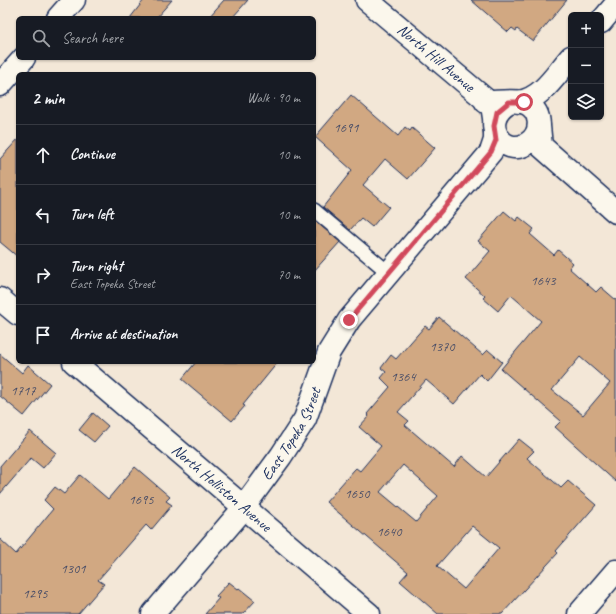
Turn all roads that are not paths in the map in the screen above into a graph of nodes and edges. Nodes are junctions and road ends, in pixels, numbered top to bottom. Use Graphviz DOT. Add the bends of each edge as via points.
graph roads {
  1 [pos="74,0"];
  2 [pos="367,0"];
  3 [pos="616,4"];
  4 [pos="60,16"];
  5 [pos="604,18"];
  6 [pos="22,60"];
  7 [pos="568,61"];
  8 [pos="0,85"];
  9 [pos="530,114"];
  10 [pos="492,126"];
  11 [pos="316,212"];
  12 [pos="616,212"];
  13 [pos="389,273"];
  14 [pos="0,299"];
  15 [pos="16,312"];
  16 [pos="76,364"];
  17 [pos="244,506"];
  18 [pos="616,571"];
  19 [pos="153,614"];
  20 [pos="369,614"];
  21 [pos="579,614"];
  1 -- 4 [label="street"];
  2 -- 10 [label="street, North Hill Avenue"];
  3 -- 5 [label="street"];
  6 -- 8 [label="street"];
  7 -- 9 [label="street"];
  9 -- 10 [label="street"];
  9 -- 10 [label="street, North Hill Avenue" via="516,147 500,140"];
  9 -- 12 [label="street"];
  10 -- 13 [label="street, East Topeka Street"];
  11 -- 13 [label="lane"];
  13 -- 17 [label="street, East Topeka Street" via="349,320 329,352 305,419"];
  14 -- 15 [label="street"];
  16 -- 17 [label="street, North Holliston Avenue"];
  17 -- 19 [label="street, East Topeka Street"];
  17 -- 20 [label="street, North Holliston Avenue"];
  18 -- 21 [label="street"];
}
